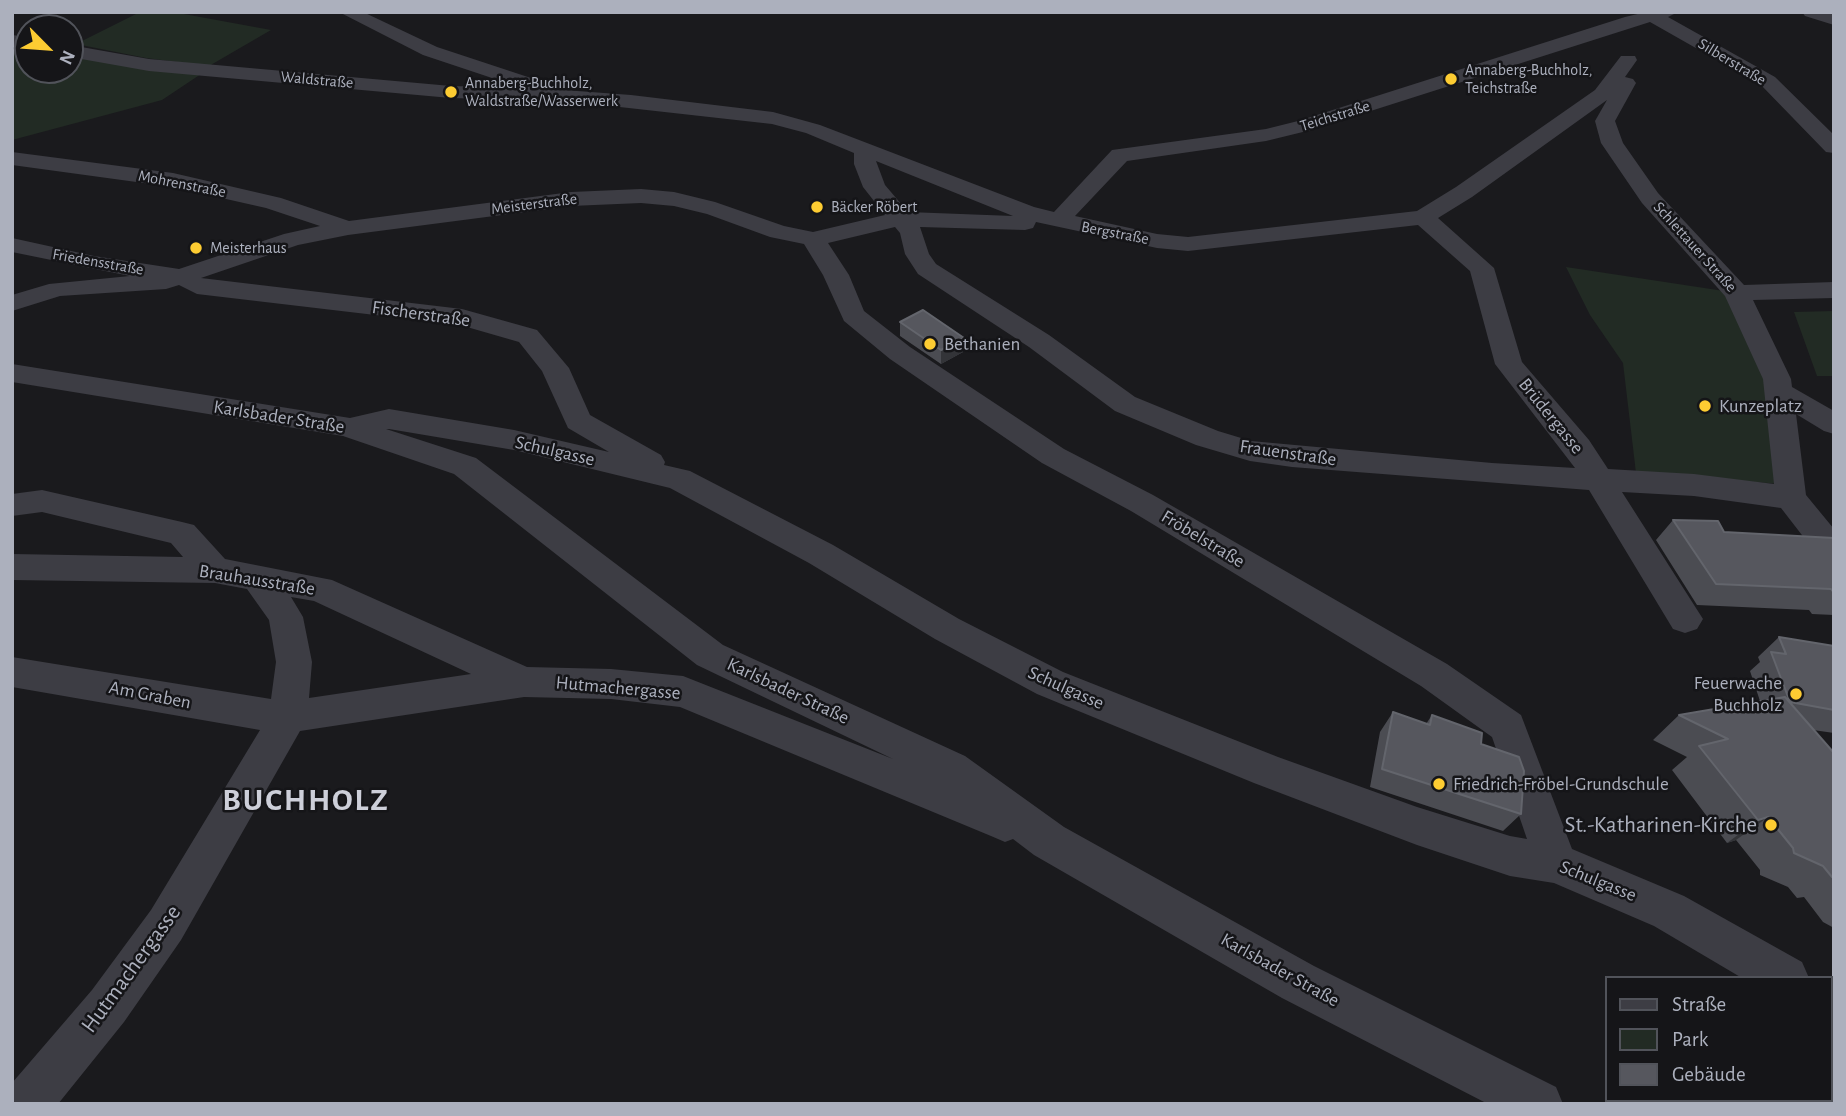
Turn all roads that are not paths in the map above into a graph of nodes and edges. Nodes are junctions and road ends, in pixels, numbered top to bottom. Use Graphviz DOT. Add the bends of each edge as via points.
graph roads {
  1 [pos="348,12"];
  2 [pos="1811,12"];
  3 [pos="1661,14"];
  4 [pos="1621,20"];
  5 [pos="1834,20"];
  6 [pos="84,53"];
  7 [pos="1628,60"];
  8 [pos="566,95"];
  9 [pos="1834,147"];
  10 [pos="865,152"];
  11 [pos="12,158"];
  12 [pos="1423,217"];
  13 [pos="899,219"];
  14 [pos="1058,222"];
  15 [pos="348,228"];
  16 [pos="813,239"];
  17 [pos="12,245"];
  18 [pos="184,277"];
  19 [pos="1834,290"];
  20 [pos="1737,293"];
  21 [pos="12,303"];
  22 [pos="12,373"];
  23 [pos="1780,393"];
  24 [pos="1834,397"];
  25 [pos="1834,424"];
  26 [pos="348,427"];
  27 [pos="679,480"];
  28 [pos="1598,480"];
  29 [pos="1791,498"];
  30 [pos="12,505"];
  31 [pos="1834,552"];
  32 [pos="12,567"];
  33 [pos="215,570"];
  34 [pos="259,579"];
  35 [pos="1685,619"];
  36 [pos="12,672"];
  37 [pos="524,682"];
  38 [pos="288,716"];
  39 [pos="1049,841"];
  40 [pos="1556,863"];
  41 [pos="1783,976"];
  42 [pos="32,1097"];
  43 [pos="1539,1104"];
  1 -- 8 [label="street" via="430,51"];
  2 -- 5 [label="street"];
  3 -- 4 [label="street, Teichstraße"];
  3 -- 9 [label="street, Silberstraße" via="1768,80"];
  4 -- 7 [label="street, Schlettauer Straße"];
  4 -- 14 [label="street, Teichstraße" via="1304,126 1120,155"];
  6 -- 8 [label="street, Waldstraße" via="149,65 451,92"];
  7 -- 12 [label="street, Bergstraße" via="1602,94"];
  7 -- 20 [label="street, Schlettauer Straße" via="1628,78 1605,121 1612,143 1650,198"];
  8 -- 10 [label="street, Bergstraße" via="773,118 813,129"];
  10 -- 13 [label="street, Frauenstraße" via="874,187"];
  10 -- 14 [label="street, Bergstraße"];
  11 -- 15 [label="street, Mohrenstraße" via="173,180 273,203"];
  12 -- 14 [label="street, Bergstraße" via="1188,244"];
  12 -- 28 [label="street, Brüdergasse" via="1482,268 1510,364 1578,447"];
  13 -- 14 [label="street, Meisterstraße"];
  13 -- 16 [label="street, Meisterstraße"];
  13 -- 28 [label="street, Frauenstraße" via="912,232 917,254 927,269 1039,341 1125,404 1207,438 1292,457"];
  15 -- 16 [label="street, Meisterstraße" via="570,199 640,196 715,209 778,232"];
  15 -- 18 [label="street, Meisterstraße" via="293,239"];
  16 -- 40 [label="street, Fröbelstraße" via="836,275 853,315 911,361 1053,456 1142,503 1434,675 1508,727"];
  17 -- 18 [label="street, Friedensstraße"];
  18 -- 21 [label="street, Meisterstraße" via="58,289"];
  18 -- 27 [label="street, Fischerstraße" via="197,286 462,317 528,336 555,368 578,421"];
  19 -- 20 [label="street"];
  20 -- 23 [label="street, Schlettauer Straße"];
  22 -- 26 [label="street, Karlsbader Straße"];
  23 -- 24 [label="street"];
  23 -- 25 [label="street"];
  23 -- 29 [label="street, Schlettauer Straße"];
  26 -- 27 [label="street, Schulgasse" via="390,419 514,440"];
  26 -- 39 [label="street, Karlsbader Straße" via="464,466 710,655 951,768"];
  27 -- 40 [label="street, Schulgasse" via="1051,683 1417,826 1510,856"];
  28 -- 29 [label="street, Frauenstraße" via="1695,485"];
  28 -- 35 [label="street, Brüdergasse"];
  29 -- 31 [label="street"];
  30 -- 33 [label="street" via="42,501 183,534"];
  32 -- 33 [label="street, Brauhausstraße"];
  33 -- 34 [label="street, Brauhausstraße"];
  34 -- 37 [label="street, Brauhausstraße" via="320,589"];
  34 -- 38 [label="street, Hutmachergasse" via="286,617 293,662"];
  36 -- 38 [label="street, Am Graben"];
  37 -- 38 [label="street, Hutmachergasse"];
  37 -- 39 [label="street, Hutmachergasse" via="683,692"];
  38 -- 42 [label="street, Hutmachergasse" via="166,925 108,1006"];
  39 -- 43 [label="street, Karlsbader Straße" via="1298,982"];
  40 -- 41 [label="street, Schulgasse" via="1669,911"];
}
